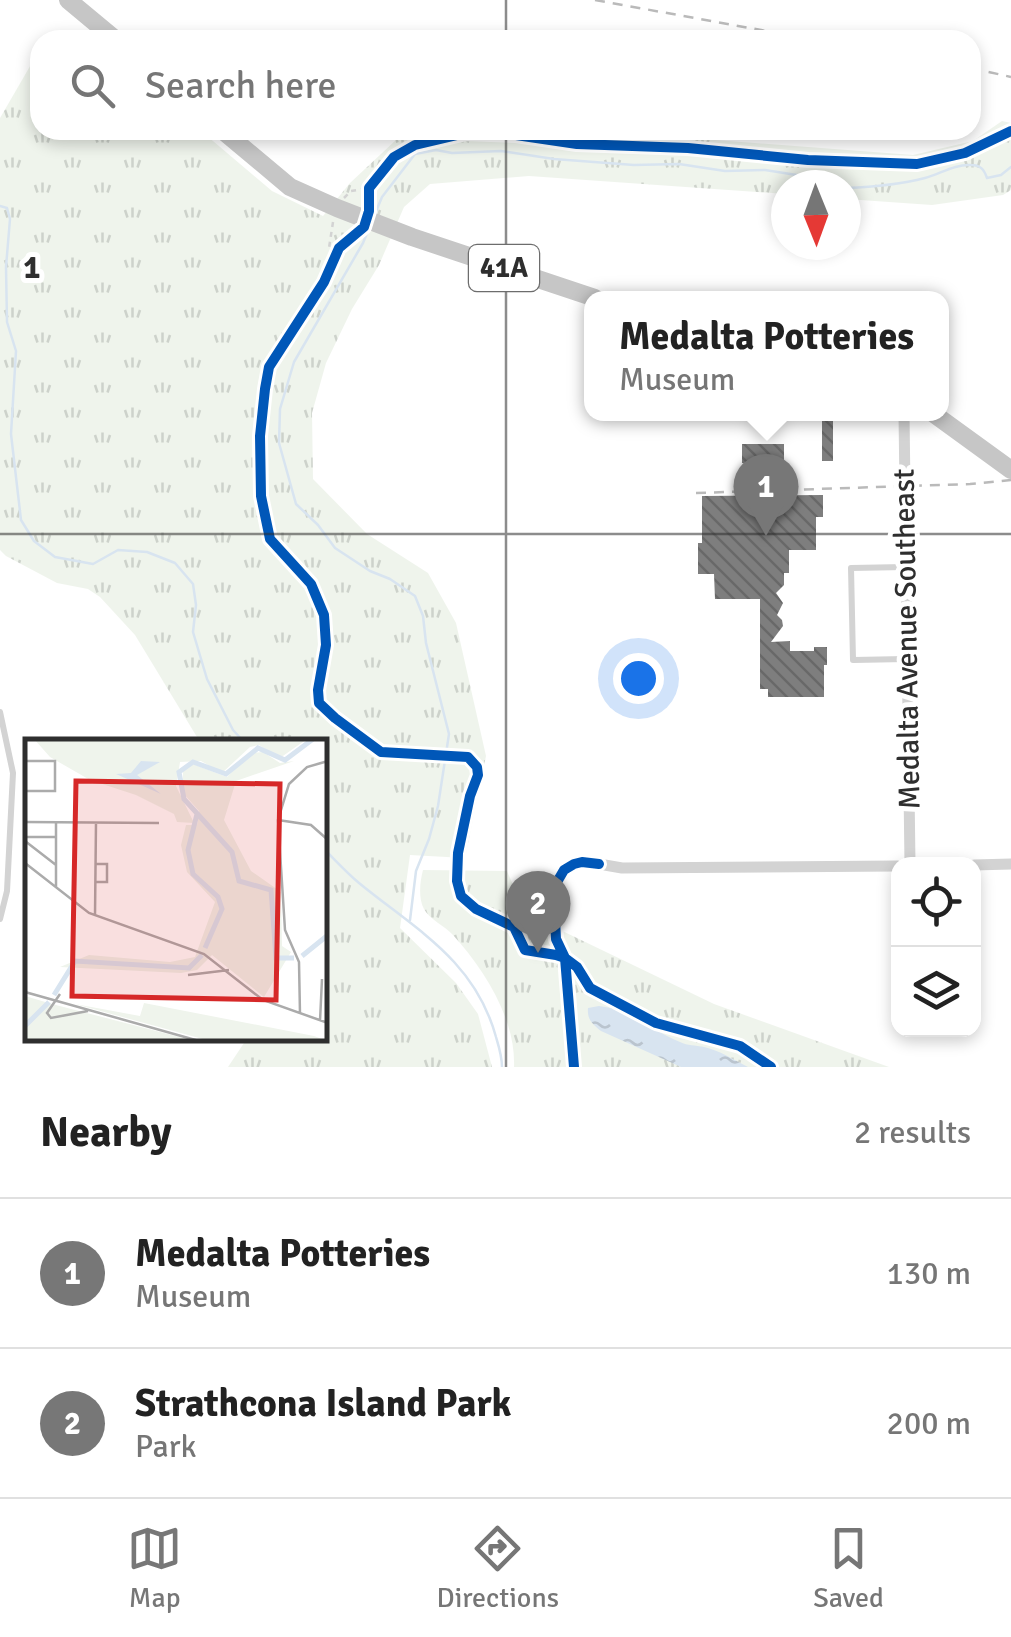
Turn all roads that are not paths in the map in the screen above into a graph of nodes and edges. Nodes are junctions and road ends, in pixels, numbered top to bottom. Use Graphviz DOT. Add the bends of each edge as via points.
graph roads {
  1 [pos="68,0"];
  2 [pos="104,30"];
  3 [pos="242,140"];
  4 [pos="584,294"];
  5 [pos="904,421"];
  6 [pos="944,421"];
  7 [pos="1011,470"];
  8 [pos="906,567"];
  9 [pos="908,658"];
  10 [pos="0,712"];
  11 [pos="910,857"];
  12 [pos="599,864"];
  13 [pos="1011,864"];
  14 [pos="981,865"];
  15 [pos="891,866"];
  16 [pos="4,890"];
  17 [pos="0,919"];
  1 -- 2 [label="main road"];
  3 -- 4 [label="main road, 41A" via="290,187 362,220"];
  5 -- 8 [label="street, Medalta Avenue Southeast"];
  6 -- 7 [label="main road"];
  8 -- 9 [label="street, Medalta Avenue Southeast"];
  8 -- 9 [label="lane" via="851,568 853,660"];
  9 -- 11 [label="street, Medalta Avenue Southeast"];
  10 -- 16 [label="lane" via="13,773"];
  12 -- 15 [label="street"];
  13 -- 14 [label="street"];
  16 -- 17 [label="lane"];
}
